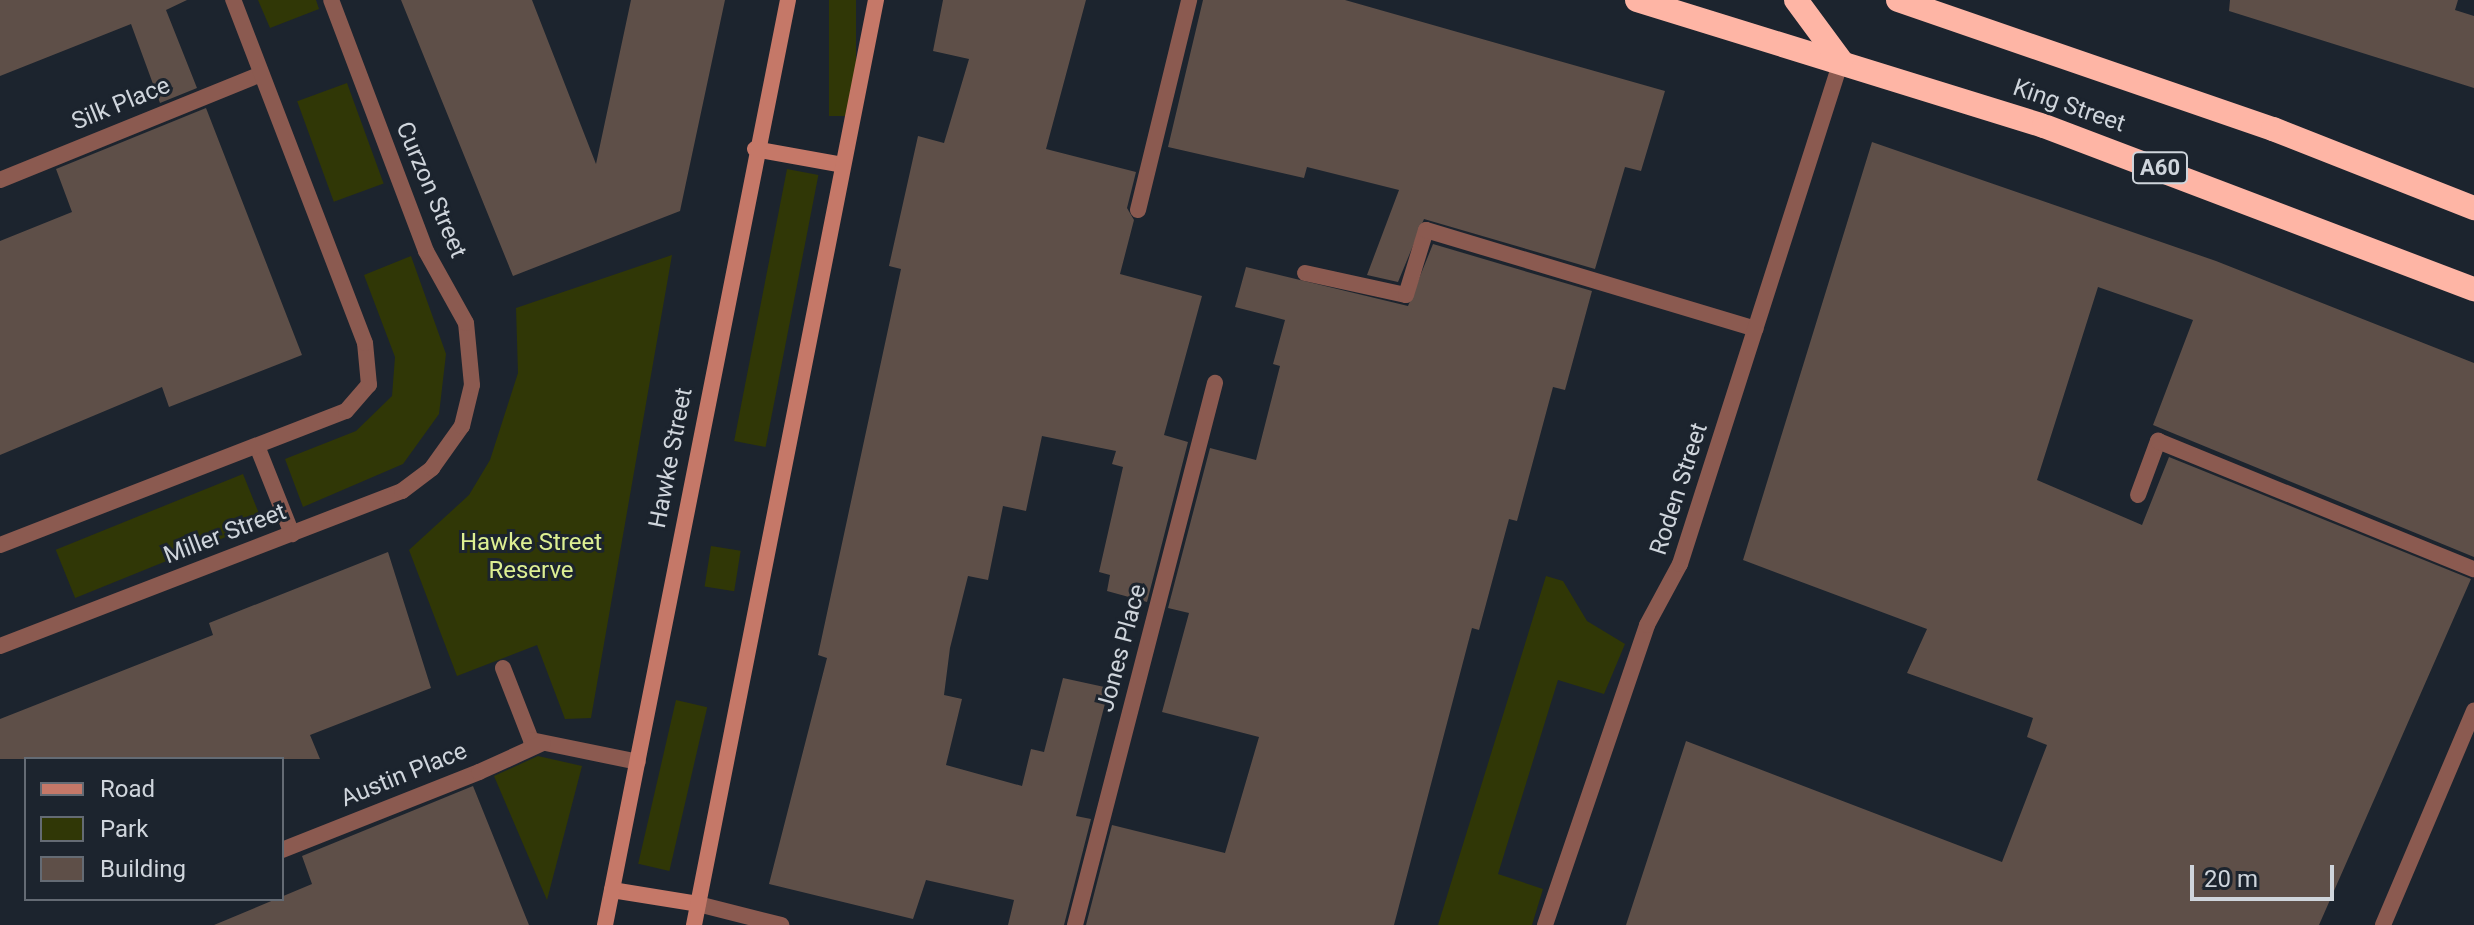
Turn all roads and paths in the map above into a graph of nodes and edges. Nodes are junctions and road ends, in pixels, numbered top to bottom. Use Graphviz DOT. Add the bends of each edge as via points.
graph roads {
  1 [pos="233,0"];
  2 [pos="331,0"];
  3 [pos="788,0"];
  4 [pos="876,0"];
  5 [pos="1189,0"];
  6 [pos="1637,0"];
  7 [pos="1796,0"];
  8 [pos="1898,0"];
  9 [pos="1841,61"];
  10 [pos="261,74"];
  11 [pos="755,149"];
  12 [pos="843,165"];
  13 [pos="0,180"];
  14 [pos="2474,208"];
  15 [pos="1138,210"];
  16 [pos="1305,273"];
  17 [pos="2474,289"];
  18 [pos="1755,329"];
  19 [pos="1215,383"];
  20 [pos="452,444"];
  21 [pos="257,446"];
  22 [pos="2138,495"];
  23 [pos="292,534"];
  24 [pos="0,545"];
  25 [pos="2474,569"];
  26 [pos="0,646"];
  27 [pos="503,668"];
  28 [pos="2474,711"];
  29 [pos="543,743"];
  30 [pos="638,762"];
  31 [pos="284,849"];
  32 [pos="612,890"];
  33 [pos="698,904"];
  34 [pos="605,925"];
  35 [pos="694,925"];
  36 [pos="781,925"];
  37 [pos="1075,925"];
  38 [pos="1545,925"];
  39 [pos="2383,925"];
  1 -- 10 [label="street"];
  2 -- 20 [label="street, Curzon Street" via="426,251 466,323 472,385"];
  3 -- 11 [label="street, Hawke Street"];
  4 -- 12 [label="street"];
  5 -- 15 [label="street"];
  6 -- 9 [label="highway, King Street / A60"];
  7 -- 9 [label="highway"];
  8 -- 14 [label="highway, King Street" via="2273,129"];
  9 -- 17 [label="highway, King Street / A60" via="2102,147"];
  9 -- 18 [label="street, Roden Street"];
  10 -- 13 [label="street, Silk Place"];
  10 -- 21 [label="street" via="365,343 369,385 346,411"];
  11 -- 12 [label="street"];
  11 -- 30 [label="street, Hawke Street"];
  12 -- 33 [label="street"];
  16 -- 18 [label="street" via="1406,295 1426,230"];
  18 -- 38 [label="street, Roden Street" via="1671,588 1647,625"];
  19 -- 37 [label="street, Jones Place"];
  20 -- 23 [label="street, Miller Street" via="402,491"];
  21 -- 23 [label="street"];
  21 -- 24 [label="street"];
  22 -- 25 [label="street" via="2158,441"];
  23 -- 26 [label="street, Miller Street"];
  27 -- 29 [label="street" via="531,740"];
  28 -- 39 [label="street"];
  29 -- 30 [label="street"];
  29 -- 31 [label="street, Austin Place"];
  30 -- 32 [label="street, Hawke Street"];
  32 -- 33 [label="street"];
  32 -- 34 [label="street, Hawke Street"];
  33 -- 35 [label="street"];
  33 -- 36 [label="street"];
}
